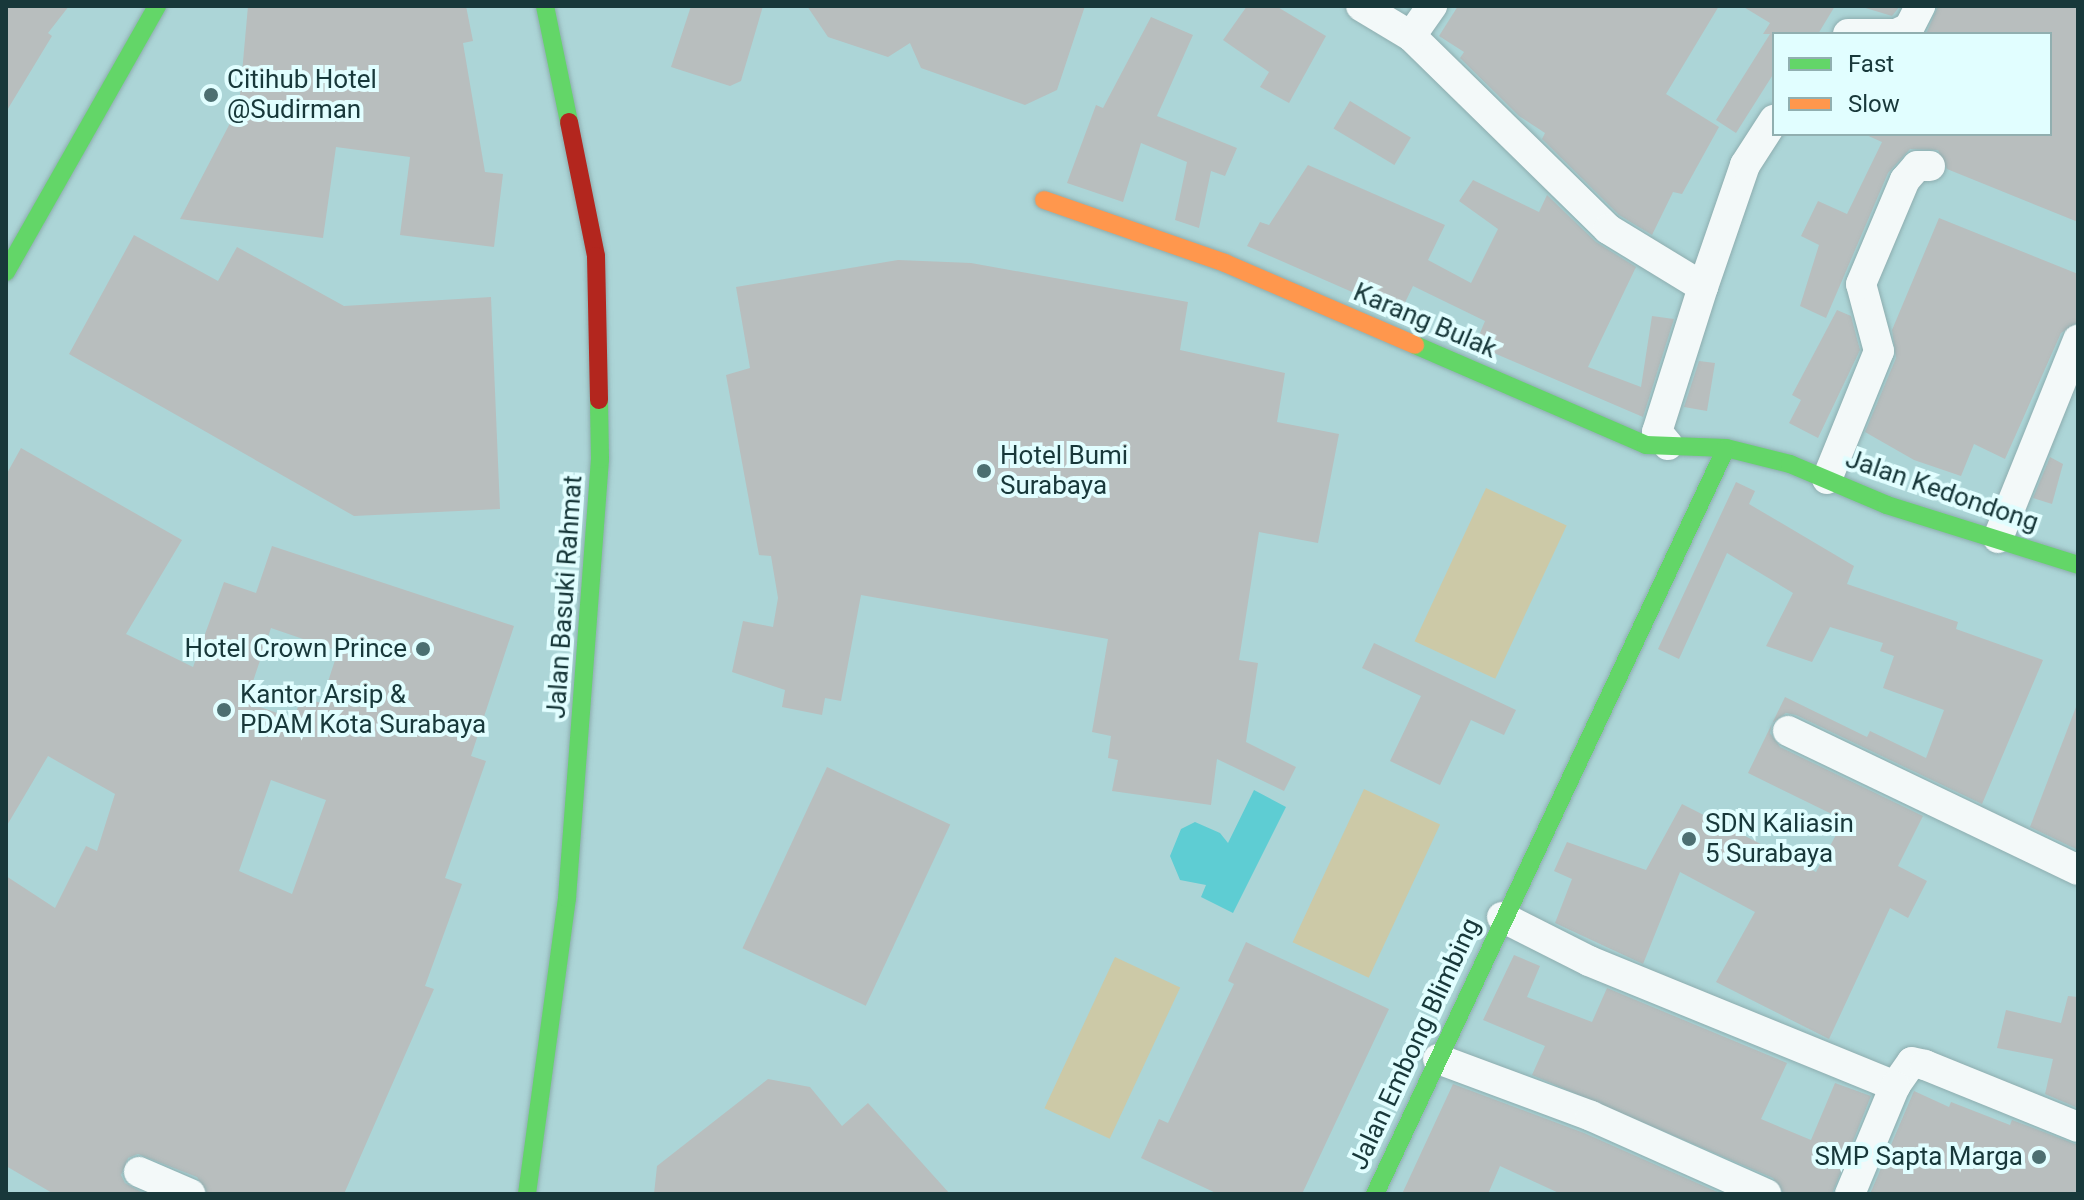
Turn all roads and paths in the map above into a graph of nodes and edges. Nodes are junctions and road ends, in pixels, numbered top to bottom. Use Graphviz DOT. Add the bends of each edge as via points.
graph roads {
  1 [pos="157,6"];
  2 [pos="545,6"];
  3 [pos="1361,6"];
  4 [pos="1432,6"];
  5 [pos="1920,6"];
  6 [pos="1900,32"];
  7 [pos="1411,36"];
  8 [pos="1772,123"];
  9 [pos="1930,166"];
  10 [pos="1044,200"];
  11 [pos="6,272"];
  12 [pos="1703,287"];
  13 [pos="2078,340"];
  14 [pos="1668,445"];
  15 [pos="1726,448"];
  16 [pos="1790,464"];
  17 [pos="1827,479"];
  18 [pos="1998,538"];
  19 [pos="2078,565"];
  20 [pos="1788,731"];
  21 [pos="2078,870"];
  22 [pos="1502,917"];
  23 [pos="1438,1059"];
  24 [pos="1895,1086"];
  25 [pos="2078,1127"];
  26 [pos="139,1172"];
  27 [pos="190,1194"];
  28 [pos="527,1194"];
  29 [pos="1375,1194"];
  30 [pos="1766,1194"];
  31 [pos="1850,1194"];
  1 -- 11 [label="street"];
  2 -- 28 [label="street, Jalan Basuki Rahmat" via="596,256 600,459 567,898"];
  3 -- 7 [label="street"];
  4 -- 7 [label="street"];
  5 -- 6 [label="street" via="1909,28"];
  7 -- 12 [label="street" via="1608,229"];
  8 -- 12 [label="street" via="1745,165"];
  9 -- 17 [label="street" via="1917,166 1905,180 1861,284 1879,351"];
  10 -- 14 [label="street, Karang Bulak" via="1225,263 1646,445"];
  12 -- 14 [label="street" via="1657,432"];
  13 -- 18 [label="street"];
  14 -- 15 [label="street, Karang Bulak"];
  15 -- 16 [label="street, Karang Bulak"];
  15 -- 22 [label="street, Jalan Embong Blimbing"];
  16 -- 17 [label="street, Jalan Kedondong"];
  17 -- 18 [label="street, Jalan Kedondong" via="1887,505"];
  18 -- 19 [label="street, Jalan Kedondong"];
  20 -- 21 [label="street"];
  22 -- 23 [label="street, Jalan Embong Blimbing"];
  22 -- 24 [label="street" via="1589,961"];
  23 -- 29 [label="street, Jalan Embong Blimbing"];
  23 -- 30 [label="street" via="1591,1116"];
  24 -- 25 [label="street" via="1912,1062"];
  24 -- 31 [label="street"];
  26 -- 27 [label="street"];
}
